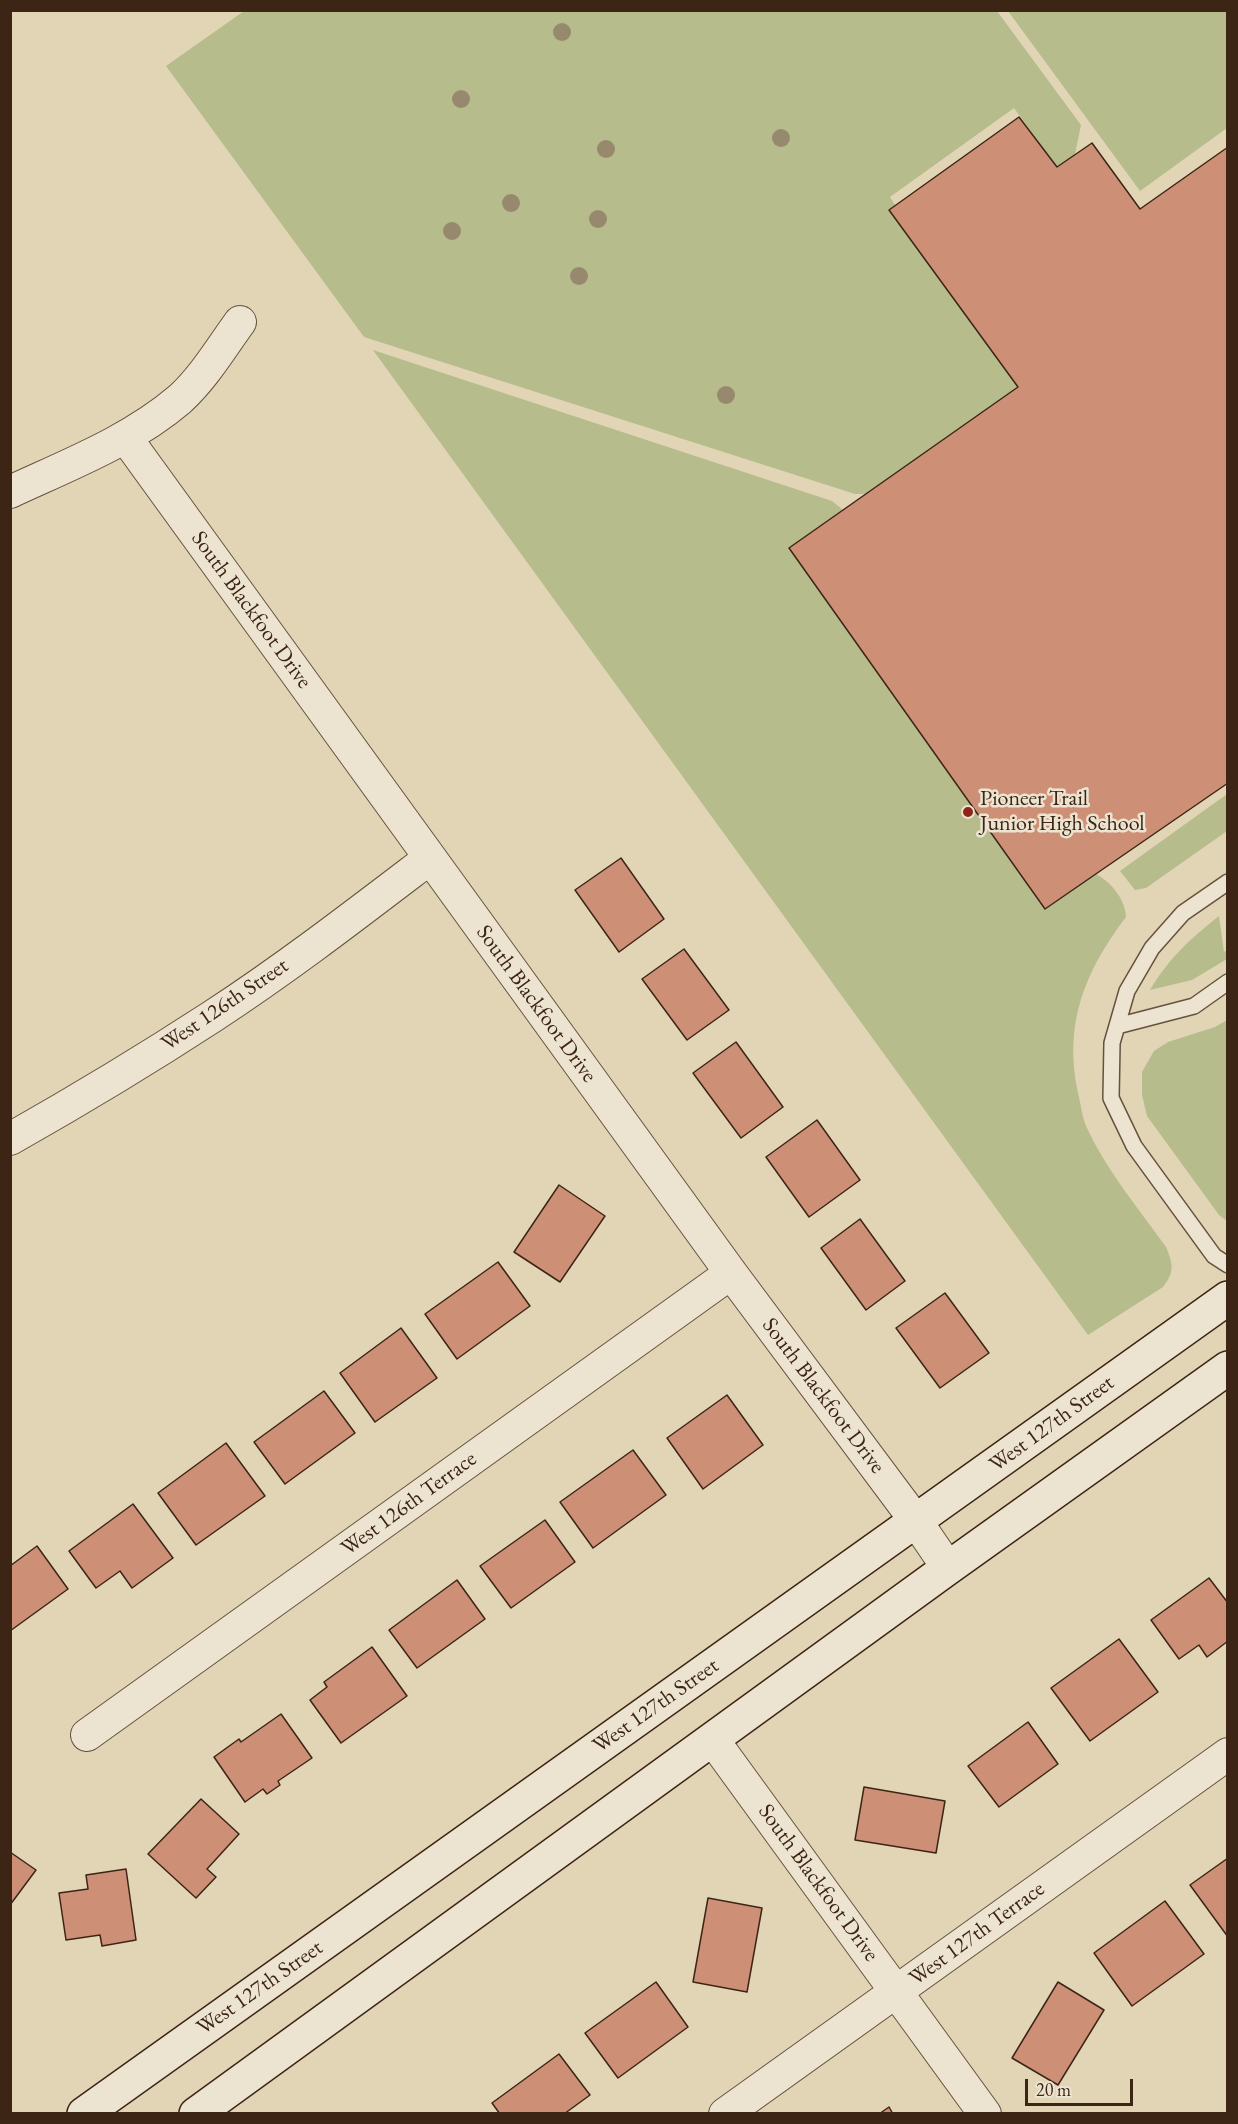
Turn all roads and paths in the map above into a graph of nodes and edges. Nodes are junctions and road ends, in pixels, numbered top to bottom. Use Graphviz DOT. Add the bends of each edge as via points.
graph roads {
  1 [pos="240,322"];
  2 [pos="126,438"];
  3 [pos="10,492"];
  4 [pos="430,858"];
  5 [pos="1227,882"];
  6 [pos="1227,982"];
  7 [pos="1117,1026"];
  8 [pos="10,1139"];
  9 [pos="1227,1265"];
  10 [pos="731,1273"];
  11 [pos="1227,1298"];
  12 [pos="1227,1368"];
  13 [pos="916,1521"];
  14 [pos="948,1568"];
  15 [pos="87,1735"];
  16 [pos="713,1740"];
  17 [pos="1227,1754"];
  18 [pos="897,1991"];
  19 [pos="84,2114"];
  20 [pos="196,2114"];
  21 [pos="726,2114"];
  22 [pos="986,2114"];
  1 -- 2 [label="street" via="207,369 180,398"];
  2 -- 3 [label="street"];
  2 -- 4 [label="street, South Blackfoot Drive"];
  4 -- 8 [label="street, West 126th Street" via="214,1015"];
  4 -- 10 [label="street, South Blackfoot Drive"];
  5 -- 7 [label="lane" via="1183,913 1152,948 1127,992"];
  6 -- 7 [label="lane" via="1194,1006"];
  7 -- 9 [label="lane" via="1112,1043 1111,1098 1134,1146 1214,1256"];
  10 -- 13 [label="street, South Blackfoot Drive"];
  10 -- 15 [label="street, West 126th Terrace"];
  11 -- 13 [label="main road, West 127th Street"];
  12 -- 14 [label="main road"];
  13 -- 14 [label="street, South Blackfoot Drive"];
  13 -- 19 [label="main road, West 127th Street"];
  14 -- 16 [label="main road"];
  16 -- 18 [label="street, South Blackfoot Drive"];
  16 -- 20 [label="main road"];
  17 -- 18 [label="street, West 127th Terrace"];
  18 -- 21 [label="street, West 127th Terrace"];
  18 -- 22 [label="street, South Blackfoot Drive"];
}
